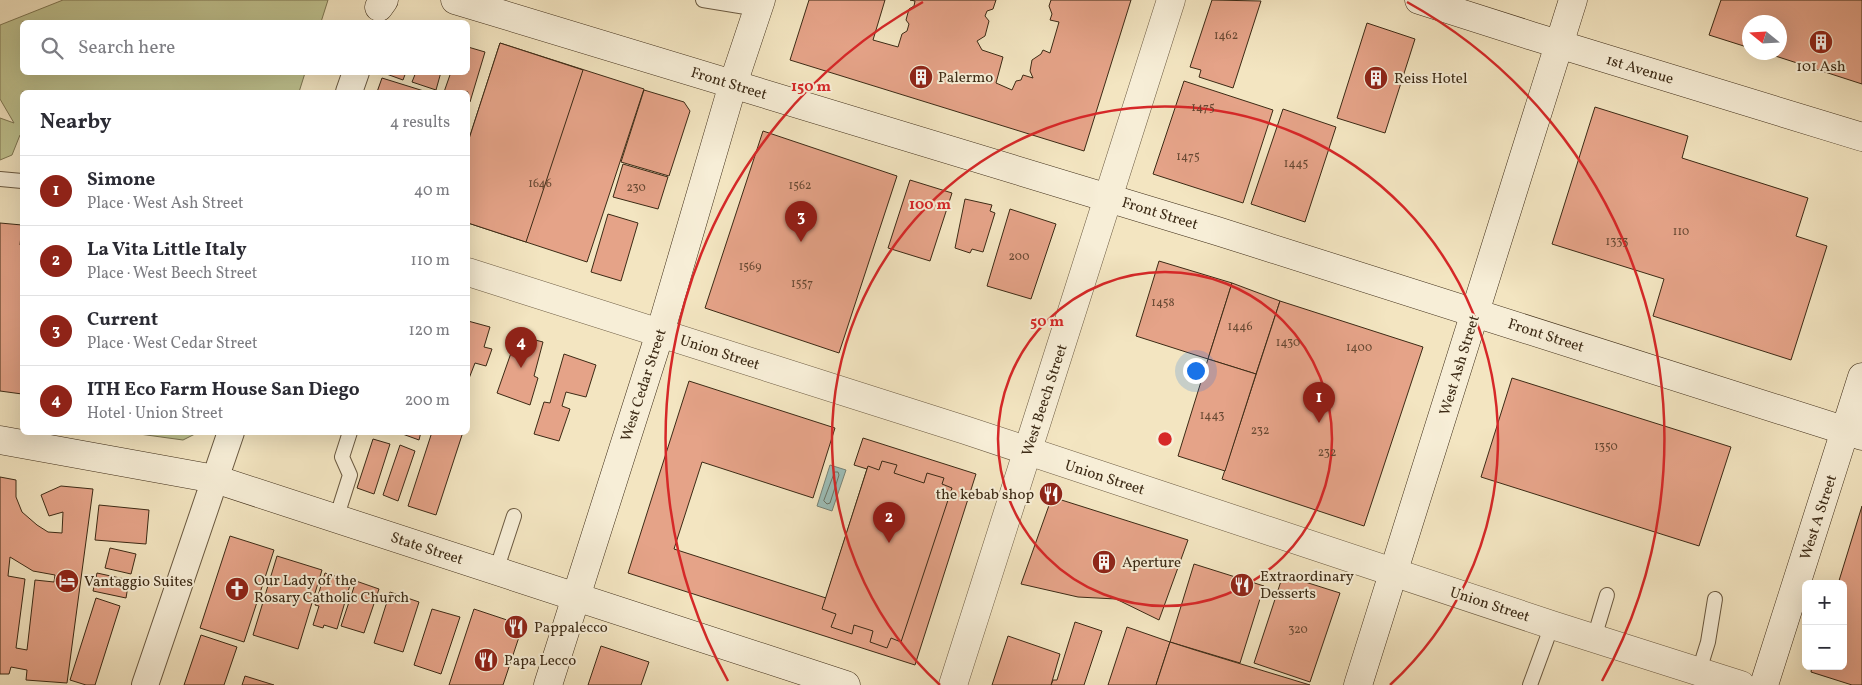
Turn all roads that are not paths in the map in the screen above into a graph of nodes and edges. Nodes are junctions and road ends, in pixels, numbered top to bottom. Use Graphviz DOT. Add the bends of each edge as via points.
graph roads {
  1 [pos="703,0"];
  2 [pos="1172,0"];
  3 [pos="1419,0"];
  4 [pos="1573,0"];
  5 [pos="472,2"];
  6 [pos="760,5"];
  7 [pos="1560,45"];
  8 [pos="355,75"];
  9 [pos="733,84"];
  10 [pos="350,90"];
  11 [pos="1862,137"];
  12 [pos="0,179"];
  13 [pos="20,181"];
  14 [pos="1108,198"];
  15 [pos="470,273"];
  16 [pos="1475,313"];
  17 [pos="660,333"];
  18 [pos="1862,377"];
  19 [pos="1854,433"];
  20 [pos="230,435"];
  21 [pos="349,435"];
  22 [pos="0,440"];
  23 [pos="1027,451"];
  24 [pos="215,479"];
  25 [pos="514,516"];
  26 [pos="336,519"];
  27 [pos="496,571"];
  28 [pos="1394,572"];
  29 [pos="1607,595"];
  30 [pos="576,597"];
  31 [pos="1715,599"];
  32 [pos="1552,625"];
  33 [pos="1594,638"];
  34 [pos="1699,671"];
  35 [pos="145,685"];
  36 [pos="548,685"];
  37 [pos="846,685"];
  38 [pos="953,685"];
  39 [pos="1358,685"];
  40 [pos="1530,685"];
  41 [pos="1741,685"];
  42 [pos="1764,685"];
  1 -- 6 [label="lane"];
  2 -- 14 [label="main road, West Beech Street"];
  3 -- 7 [label="main road, 1st Avenue"];
  4 -- 7 [label="main road, West Ash Street"];
  5 -- 9 [label="main road, Front Street"];
  6 -- 9 [label="main road, West Cedar Street"];
  7 -- 11 [label="main road, 1st Avenue"];
  7 -- 16 [label="main road, West Ash Street"];
  8 -- 10 [label="street"];
  9 -- 14 [label="main road, Front Street"];
  9 -- 17 [label="main road, West Cedar Street"];
  12 -- 13 [label="lane"];
  14 -- 16 [label="main road, Front Street"];
  14 -- 23 [label="main road, West Beech Street"];
  15 -- 17 [label="main road, Union Street"];
  16 -- 19 [label="main road, Front Street"];
  16 -- 28 [label="main road, West Ash Street"];
  17 -- 23 [label="main road, Union Street"];
  17 -- 30 [label="main road, West Cedar Street"];
  18 -- 19 [label="main road, West A Street"];
  19 -- 42 [label="main road, West A Street"];
  20 -- 24 [label="street"];
  21 -- 26 [label="lane" via="342,456 350,475"];
  22 -- 24 [label="main road, State Street"];
  23 -- 28 [label="main road, Union Street"];
  23 -- 38 [label="main road, West Beech Street"];
  24 -- 26 [label="main road, State Street"];
  24 -- 35 [label="street"];
  25 -- 27 [label="lane"];
  26 -- 27 [label="main road, State Street"];
  27 -- 30 [label="main road, State Street"];
  28 -- 32 [label="main road, Union Street"];
  28 -- 39 [label="main road, West Ash Street"];
  29 -- 33 [label="lane"];
  30 -- 36 [label="main road, West Cedar Street"];
  30 -- 37 [label="main road, State Street"];
  31 -- 34 [label="lane"];
  32 -- 33 [label="main road, Union Street"];
  32 -- 40 [label="lane"];
  33 -- 34 [label="main road, Union Street"];
  34 -- 41 [label="main road, Union Street"];
}
